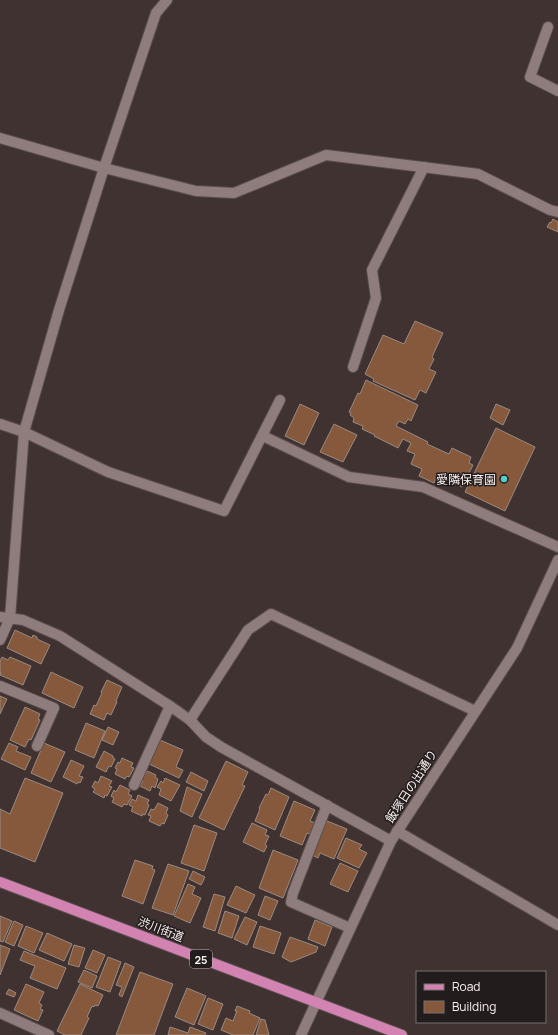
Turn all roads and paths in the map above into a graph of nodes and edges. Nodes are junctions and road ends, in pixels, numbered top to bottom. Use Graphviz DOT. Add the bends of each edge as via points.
graph roads {
  1 [pos="167,0"];
  2 [pos="548,27"];
  3 [pos="558,90"];
  4 [pos="0,138"];
  5 [pos="424,167"];
  6 [pos="104,168"];
  7 [pos="558,212"];
  8 [pos="352,368"];
  9 [pos="280,400"];
  10 [pos="0,424"];
  11 [pos="24,432"];
  12 [pos="262,436"];
  13 [pos="558,547"];
  14 [pos="558,560"];
  15 [pos="5,618"];
  16 [pos="0,640"];
  17 [pos="0,686"];
  18 [pos="170,706"];
  19 [pos="475,711"];
  20 [pos="190,720"];
  21 [pos="37,746"];
  22 [pos="134,785"];
  23 [pos="327,805"];
  24 [pos="397,831"];
  25 [pos="391,841"];
  26 [pos="0,882"];
  27 [pos="558,925"];
  28 [pos="350,928"];
  29 [pos="316,1003"];
  30 [pos="0,1013"];
  31 [pos="49,1035"];
  32 [pos="301,1035"];
  33 [pos="402,1035"];
  1 -- 6 [label="street" via="156,13"];
  2 -- 3 [label="street" via="530,77"];
  4 -- 6 [label="street"];
  5 -- 6 [label="street" via="326,155 234,193 196,191"];
  5 -- 7 [label="street" via="478,174"];
  5 -- 8 [label="street" via="372,270 376,298"];
  6 -- 11 [label="street"];
  9 -- 12 [label="street"];
  10 -- 11 [label="street"];
  11 -- 12 [label="street" via="108,472 224,511"];
  11 -- 15 [label="street"];
  12 -- 13 [label="street" via="350,477 423,487"];
  14 -- 19 [label="street, 飯塚日の出通り" via="517,648"];
  15 -- 16 [label="street"];
  15 -- 18 [label="street" via="23,620 60,636"];
  17 -- 21 [label="street" via="54,708"];
  18 -- 20 [label="street"];
  18 -- 22 [label="street"];
  19 -- 20 [label="street" via="271,614 248,630"];
  19 -- 24 [label="street, 飯塚日の出通り"];
  20 -- 23 [label="street" via="206,737 221,747"];
  23 -- 25 [label="street"];
  23 -- 28 [label="street" via="291,902"];
  24 -- 25 [label="street, 飯塚日の出通り"];
  24 -- 27 [label="street"];
  25 -- 28 [label="street, 飯塚日の出通り"];
  26 -- 29 [label="main road, 渋川街道 / 25"];
  28 -- 29 [label="street, 飯塚日の出通り"];
  29 -- 32 [label="street, 飯塚日の出通り"];
  29 -- 33 [label="main road, 渋川街道 / 25"];
  30 -- 31 [label="street"];
}
